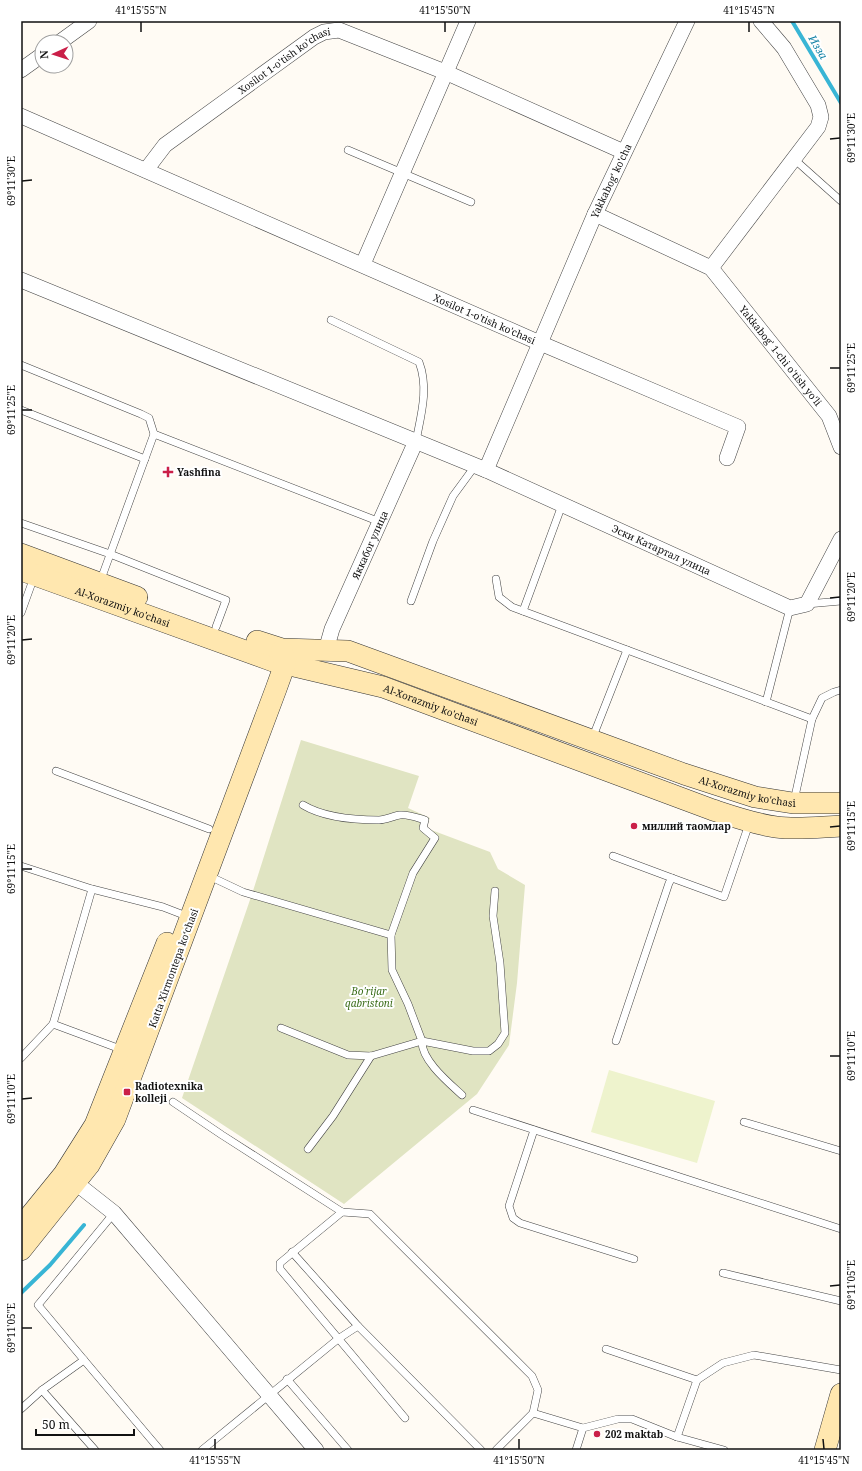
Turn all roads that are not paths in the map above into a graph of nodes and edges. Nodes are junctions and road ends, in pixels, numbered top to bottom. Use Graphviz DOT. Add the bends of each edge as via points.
graph roads {
  1 [pos="89,21"];
  2 [pos="468,21"];
  3 [pos="687,21"];
  4 [pos="762,21"];
  5 [pos="71,34"];
  6 [pos="34,61"];
  7 [pos="21,70"];
  8 [pos="445,72"];
  9 [pos="21,116"];
  10 [pos="348,150"];
  11 [pos="624,152"];
  12 [pos="794,159"];
  13 [pos="146,170"];
  14 [pos="402,173"];
  15 [pos="841,201"];
  16 [pos="471,202"];
  17 [pos="595,214"];
  18 [pos="363,264"];
  19 [pos="711,268"];
  20 [pos="21,280"];
  21 [pos="331,320"];
  22 [pos="540,343"];
  23 [pos="21,365"];
  24 [pos="21,410"];
  25 [pos="154,434"];
  26 [pos="416,441"];
  27 [pos="841,447"];
  28 [pos="727,458"];
  29 [pos="145,460"];
  30 [pos="480,468"];
  31 [pos="562,505"];
  32 [pos="380,522"];
  33 [pos="21,523"];
  34 [pos="841,539"];
  35 [pos="21,554"];
  36 [pos="110,554"];
  37 [pos="28,573"];
  38 [pos="496,579"];
  39 [pos="99,583"];
  40 [pos="841,601"];
  41 [pos="411,602"];
  42 [pos="807,604"];
  43 [pos="790,608"];
  44 [pos="522,611"];
  45 [pos="21,613"];
  46 [pos="216,627"];
  47 [pos="326,650"];
  48 [pos="627,650"];
  49 [pos="280,658"];
  50 [pos="841,690"];
  51 [pos="766,702"];
  52 [pos="812,719"];
  53 [pos="592,740"];
  54 [pos="56,771"];
  55 [pos="841,802"];
  56 [pos="793,803"];
  57 [pos="303,805"];
  58 [pos="750,822"];
  59 [pos="841,826"];
  60 [pos="210,829"];
  61 [pos="613,856"];
  62 [pos="21,866"];
  63 [pos="207,875"];
  64 [pos="672,878"];
  65 [pos="92,889"];
  66 [pos="495,892"];
  67 [pos="185,915"];
  68 [pos="391,935"];
  69 [pos="53,1024"];
  70 [pos="281,1028"];
  71 [pos="422,1041"];
  72 [pos="616,1041"];
  73 [pos="133,1054"];
  74 [pos="22,1055"];
  75 [pos="370,1056"];
  76 [pos="462,1095"];
  77 [pos="173,1102"];
  78 [pos="473,1110"];
  79 [pos="744,1122"];
  80 [pos="534,1130"];
  81 [pos="308,1149"];
  82 [pos="841,1151"];
  83 [pos="69,1179"];
  84 [pos="342,1212"];
  85 [pos="114,1214"];
  86 [pos="21,1227"];
  87 [pos="841,1229"];
  88 [pos="21,1250"];
  89 [pos="292,1252"];
  90 [pos="634,1259"];
  91 [pos="723,1273"];
  92 [pos="841,1301"];
  93 [pos="358,1326"];
  94 [pos="338,1339"];
  95 [pos="606,1349"];
  96 [pos="84,1360"];
  97 [pos="841,1370"];
  98 [pos="287,1379"];
  99 [pos="697,1380"];
  100 [pos="42,1390"];
  101 [pos="841,1394"];
  102 [pos="270,1395"];
  103 [pos="21,1409"];
  104 [pos="533,1413"];
  105 [pos="405,1418"];
  106 [pos="583,1428"];
  107 [pos="677,1437"];
  108 [pos="95,1450"];
  109 [pos="160,1450"];
  110 [pos="202,1450"];
  111 [pos="316,1450"];
  112 [pos="348,1450"];
  113 [pos="481,1450"];
  114 [pos="496,1450"];
  115 [pos="576,1450"];
  116 [pos="724,1450"];
  117 [pos="825,1450"];
  1 -- 5 [label="street"];
  2 -- 8 [label="street"];
  3 -- 11 [label="street, Yakkabog' ko'cha"];
  4 -- 12 [label="street" via="784,48 818,105 821,117 818,128"];
  6 -- 7 [label="street"];
  8 -- 11 [label="street, Xosilot 1-o'tish ko'chasi"];
  8 -- 13 [label="street, Xosilot 1-o'tish ko'chasi" via="351,33 339,30 324,32 165,145"];
  8 -- 14 [label="street"];
  9 -- 13 [label="street, Xosilot 1-o'tish ko'chasi"];
  10 -- 14 [label="lane"];
  11 -- 17 [label="street, Yakkabog' ko'cha"];
  12 -- 15 [label="lane"];
  12 -- 19 [label="street"];
  13 -- 18 [label="street, Xosilot 1-o'tish ko'chasi"];
  14 -- 16 [label="lane"];
  14 -- 18 [label="street"];
  17 -- 19 [label="street, Yakkabog' 1-chi o'tish yo'li"];
  17 -- 22 [label="street, Yakkabog' ko'cha"];
  18 -- 22 [label="street, Xosilot 1-o'tish ko'chasi"];
  19 -- 27 [label="street, Yakkabog' 1-chi o'tish yo'li" via="829,416"];
  20 -- 26 [label="street, Эски Катартал улица"];
  21 -- 26 [label="lane" via="419,362 424,376 423,408"];
  22 -- 28 [label="street" via="738,427"];
  22 -- 30 [label="street, Yakkabog' ko'cha"];
  23 -- 25 [label="lane" via="149,418"];
  24 -- 29 [label="lane"];
  25 -- 29 [label="lane"];
  25 -- 32 [label="lane"];
  26 -- 30 [label="street, Эски Катартал улица"];
  26 -- 32 [label="street, Яккабог улица"];
  29 -- 36 [label="lane"];
  30 -- 31 [label="street, Эски Катартал улица"];
  30 -- 41 [label="lane" via="453,496 433,541"];
  31 -- 43 [label="street, Эски Катартал улица"];
  31 -- 44 [label="lane"];
  32 -- 47 [label="street, Яккабог улица" via="332,629"];
  33 -- 36 [label="lane"];
  34 -- 42 [label="street"];
  35 -- 39 [label="main road, Al-Xorazmiy ko'chasi"];
  36 -- 39 [label="lane"];
  36 -- 46 [label="lane" via="226,600"];
  37 -- 45 [label="lane"];
  37 -- 49 [label="main road, Al-Xorazmiy ko'chasi"];
  38 -- 44 [label="lane" via="499,597"];
  39 -- 46 [label="main road, Al-Xorazmiy ko'chasi"];
  40 -- 42 [label="lane"];
  42 -- 43 [label="street"];
  43 -- 51 [label="lane"];
  44 -- 48 [label="lane"];
  46 -- 49 [label="main road, Al-Xorazmiy ko'chasi"];
  47 -- 49 [label="main road, Al-Xorazmiy ko'chasi"];
  47 -- 53 [label="main road, Al-Xorazmiy ko'chasi" via="348,651"];
  48 -- 51 [label="lane"];
  48 -- 53 [label="lane"];
  49 -- 58 [label="main road, Al-Xorazmiy ko'chasi" via="383,687"];
  49 -- 60 [label="main road, Katta Xirmontepa koʻchasi"];
  49 -- 63 [label="main road, Katta Xirmontepa koʻchasi"];
  50 -- 52 [label="lane" via="822,698"];
  51 -- 52 [label="lane"];
  52 -- 56 [label="lane"];
  53 -- 56 [label="main road, Al-Xorazmiy ko'chasi" via="719,786 766,799"];
  54 -- 60 [label="lane"];
  55 -- 56 [label="main road, Al-Xorazmiy ko'chasi"];
  57 -- 68 [label="lane" via="351,818 381,820 402,815 425,820 423,828 435,838 413,873"];
  58 -- 59 [label="main road, Al-Xorazmiy ko'chasi" via="788,828"];
  58 -- 64 [label="lane" via="724,897"];
  60 -- 67 [label="main road, Katta Xirmontepa koʻchasi"];
  61 -- 64 [label="lane"];
  62 -- 65 [label="lane"];
  63 -- 67 [label="main road, Katta Xirmontepa koʻchasi"];
  63 -- 68 [label="lane" via="244,892"];
  64 -- 72 [label="lane"];
  65 -- 67 [label="lane"];
  65 -- 69 [label="lane"];
  66 -- 71 [label="lane" via="493,916 500,963 505,1033 489,1051 473,1051"];
  67 -- 73 [label="main road, Katta Xirmontepa koʻchasi"];
  68 -- 71 [label="lane" via="392,970"];
  69 -- 73 [label="lane"];
  69 -- 74 [label="lane"];
  70 -- 75 [label="lane" via="348,1055"];
  71 -- 75 [label="lane"];
  71 -- 76 [label="lane" via="422,1049 429,1060"];
  73 -- 83 [label="main road, Katta Xirmontepa koʻchasi" via="110,1131 89,1165"];
  75 -- 81 [label="lane" via="333,1116"];
  77 -- 84 [label="lane"];
  78 -- 80 [label="lane"];
  79 -- 82 [label="lane"];
  80 -- 87 [label="lane"];
  80 -- 90 [label="lane" via="510,1206 513,1218 520,1223"];
  83 -- 85 [label="street"];
  83 -- 86 [label="main road, Katta Xirmontepa koʻchasi"];
  83 -- 88 [label="main road, Katta Xirmontepa koʻchasi"];
  84 -- 89 [label="lane"];
  84 -- 104 [label="lane" via="370,1214 532,1376 538,1390"];
  85 -- 96 [label="lane" via="38,1305"];
  85 -- 102 [label="street"];
  89 -- 93 [label="lane"];
  89 -- 94 [label="lane" via="280,1263 282,1273"];
  91 -- 92 [label="lane"];
  93 -- 94 [label="lane"];
  93 -- 113 [label="lane"];
  94 -- 98 [label="lane"];
  94 -- 105 [label="lane"];
  95 -- 99 [label="lane"];
  96 -- 100 [label="lane"];
  96 -- 109 [label="lane"];
  97 -- 99 [label="lane" via="754,1355 723,1363"];
  98 -- 102 [label="lane"];
  98 -- 112 [label="lane"];
  99 -- 107 [label="lane"];
  100 -- 103 [label="lane"];
  100 -- 108 [label="lane"];
  101 -- 117 [label="main road"];
  102 -- 110 [label="lane"];
  102 -- 111 [label="street"];
  104 -- 106 [label="lane"];
  104 -- 114 [label="lane"];
  106 -- 107 [label="lane" via="618,1419 632,1419"];
  106 -- 115 [label="lane"];
  107 -- 116 [label="lane"];
}
